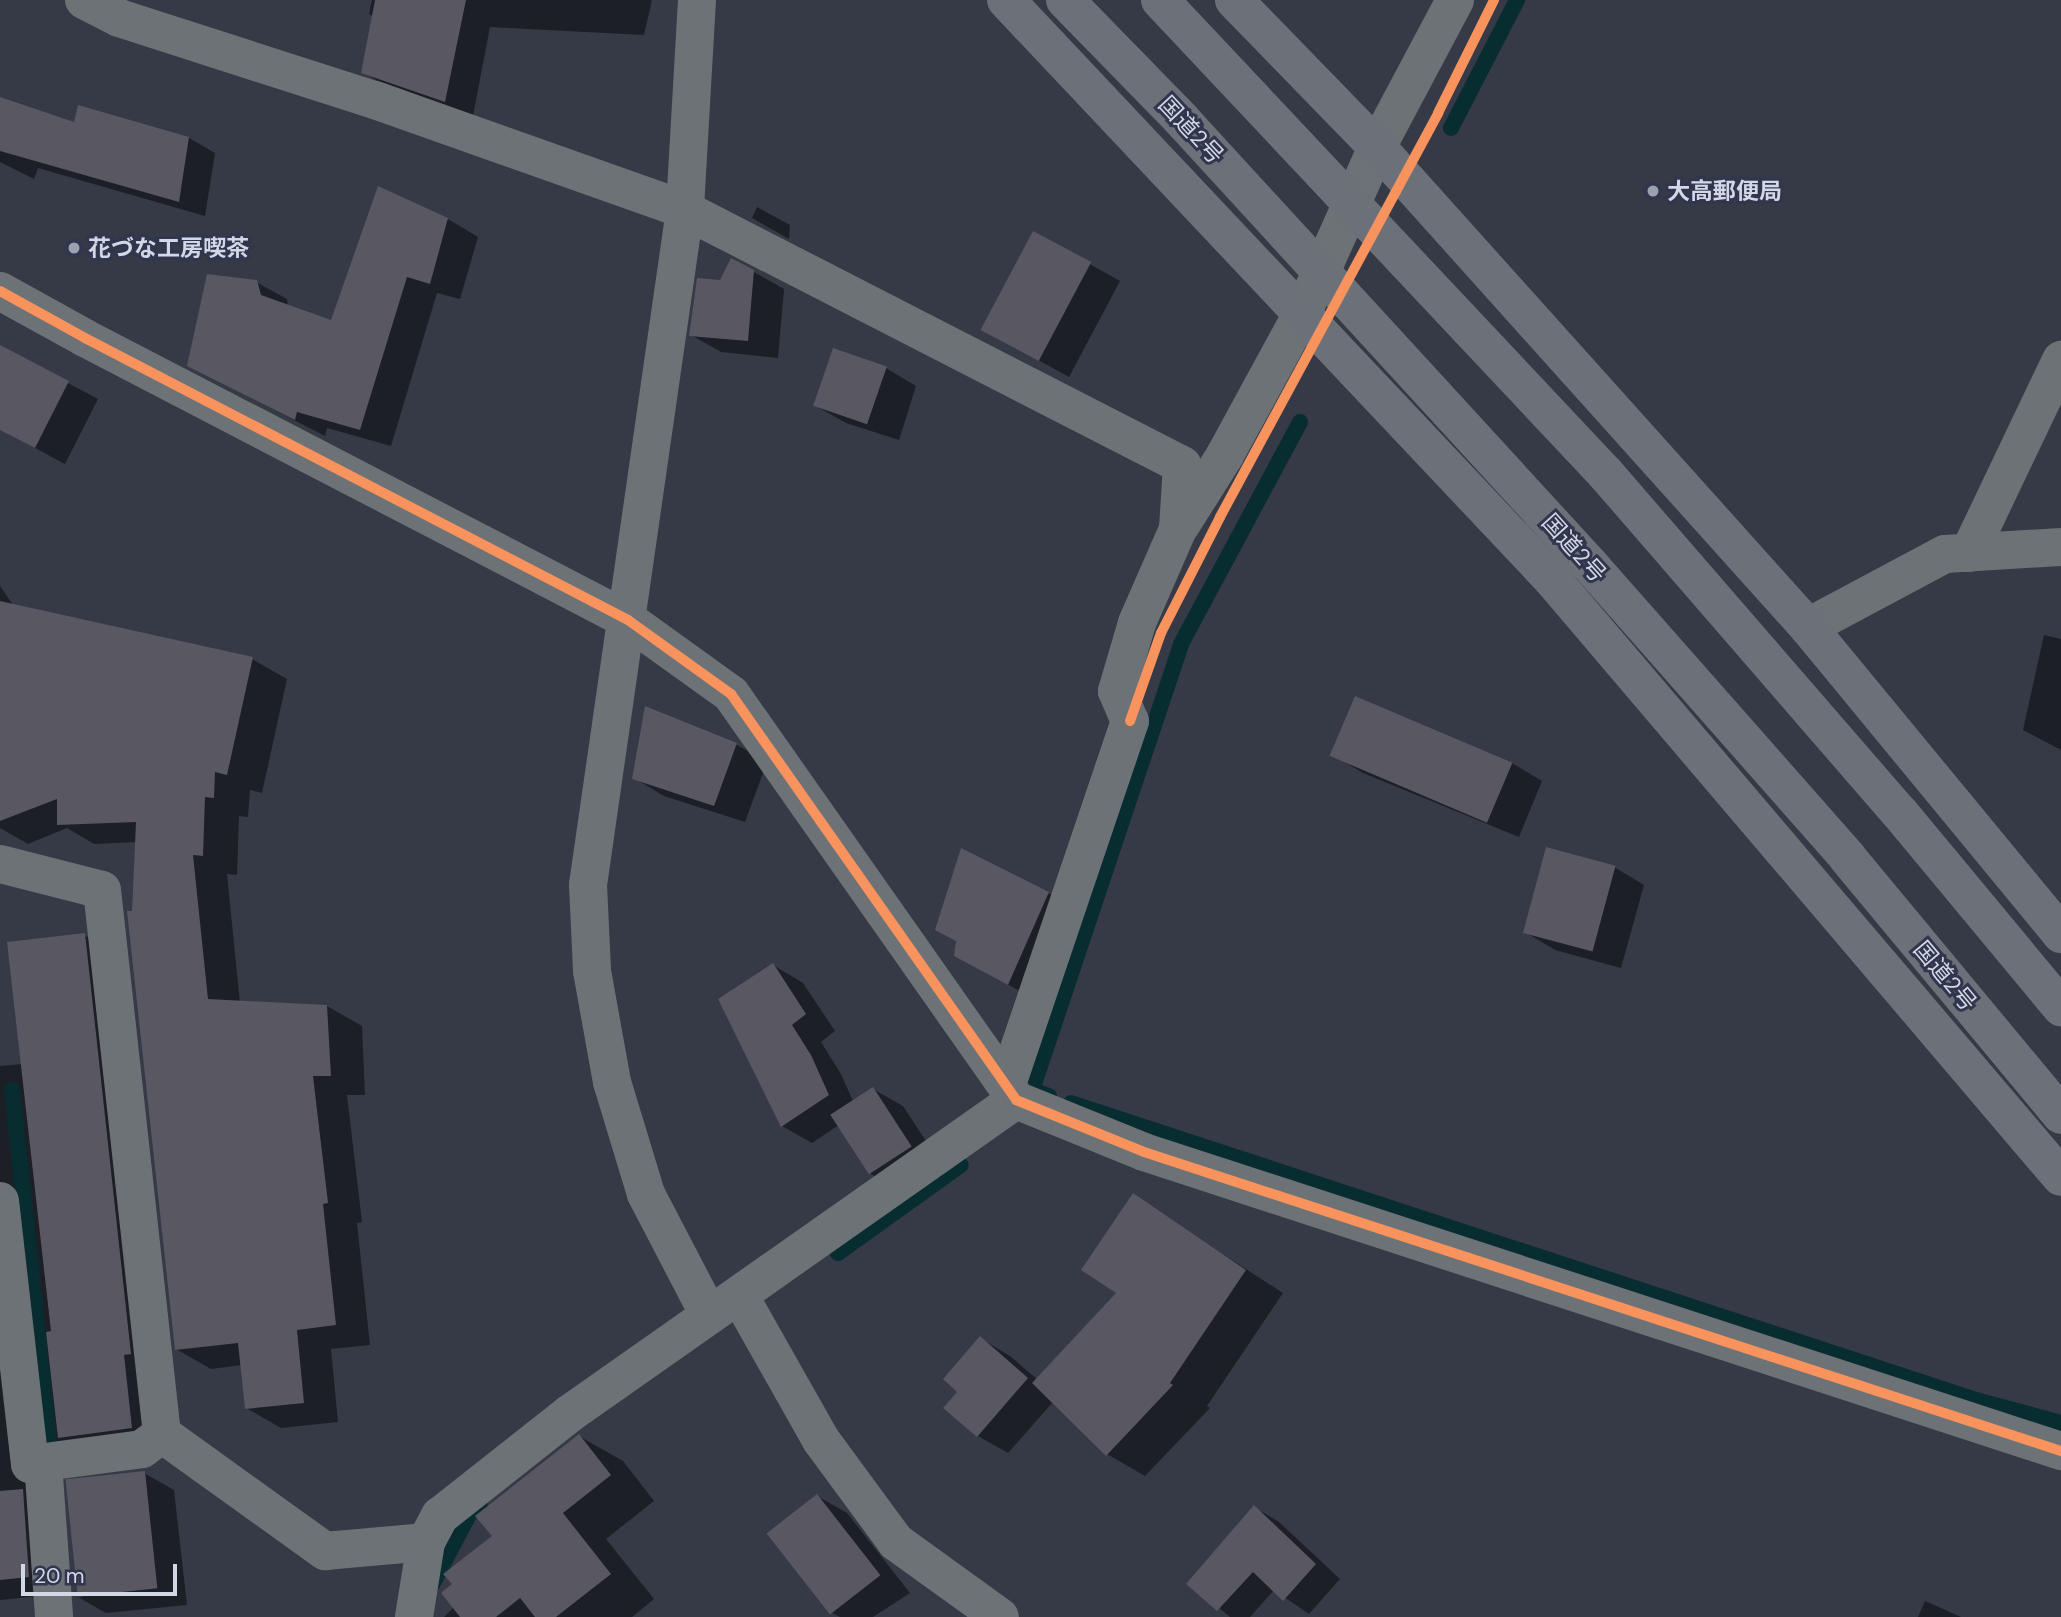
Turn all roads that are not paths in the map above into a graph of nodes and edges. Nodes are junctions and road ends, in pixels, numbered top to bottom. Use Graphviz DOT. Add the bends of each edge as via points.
graph roads {
  1 [pos="84,0"];
  2 [pos="697,0"];
  3 [pos="1006,0"];
  4 [pos="1065,0"];
  5 [pos="1160,0"];
  6 [pos="1234,0"];
  7 [pos="1455,0"];
  8 [pos="1377,148"];
  9 [pos="685,210"];
  10 [pos="0,291"];
  11 [pos="1303,312"];
  12 [pos="2061,360"];
  13 [pos="1178,529"];
  14 [pos="2061,547"];
  15 [pos="1969,553"];
  16 [pos="628,620"];
  17 [pos="1808,626"];
  18 [pos="0,864"];
  19 [pos="2061,934"];
  20 [pos="2061,1007"];
  21 [pos="1012,1093"];
  22 [pos="2061,1115"];
  23 [pos="2061,1177"];
  24 [pos="0,1201"];
  25 [pos="724,1305"];
  26 [pos="162,1434"];
  27 [pos="2061,1451"];
  28 [pos="49,1461"];
  29 [pos="426,1542"];
  30 [pos="54,1617"];
  31 [pos="414,1617"];
  32 [pos="1000,1617"];
  1 -- 9 [label="street" via="119,18 375,100"];
  2 -- 9 [label="street"];
  3 -- 11 [label="highway"];
  4 -- 22 [label="highway, 国道2号, bridge" via="1200,139 1600,576 1847,857"];
  5 -- 20 [label="highway, bridge" via="1605,473"];
  6 -- 8 [label="highway"];
  7 -- 8 [label="street"];
  8 -- 11 [label="street"];
  8 -- 17 [label="highway"];
  9 -- 13 [label="street" via="1182,465"];
  9 -- 16 [label="street"];
  10 -- 16 [label="street"];
  11 -- 13 [label="street" via="1225,455"];
  11 -- 23 [label="highway" via="1552,579"];
  12 -- 15 [label="street"];
  13 -- 21 [label="street" via="1137,623 1117,691 1130,721"];
  14 -- 15 [label="street"];
  15 -- 17 [label="street" via="1945,554"];
  16 -- 21 [label="street" via="731,694"];
  16 -- 25 [label="street" via="588,886 592,971 612,1082 646,1194"];
  17 -- 19 [label="highway"];
  18 -- 26 [label="street" via="102,890"];
  21 -- 25 [label="street"];
  21 -- 27 [label="street" via="1144,1152"];
  24 -- 28 [label="street" via="30,1464"];
  25 -- 29 [label="street" via="569,1414 440,1516"];
  25 -- 32 [label="street" via="897,1542"];
  26 -- 28 [label="street" via="142,1449"];
  26 -- 29 [label="street" via="325,1551"];
  28 -- 30 [label="street"];
  29 -- 31 [label="street"];
}
